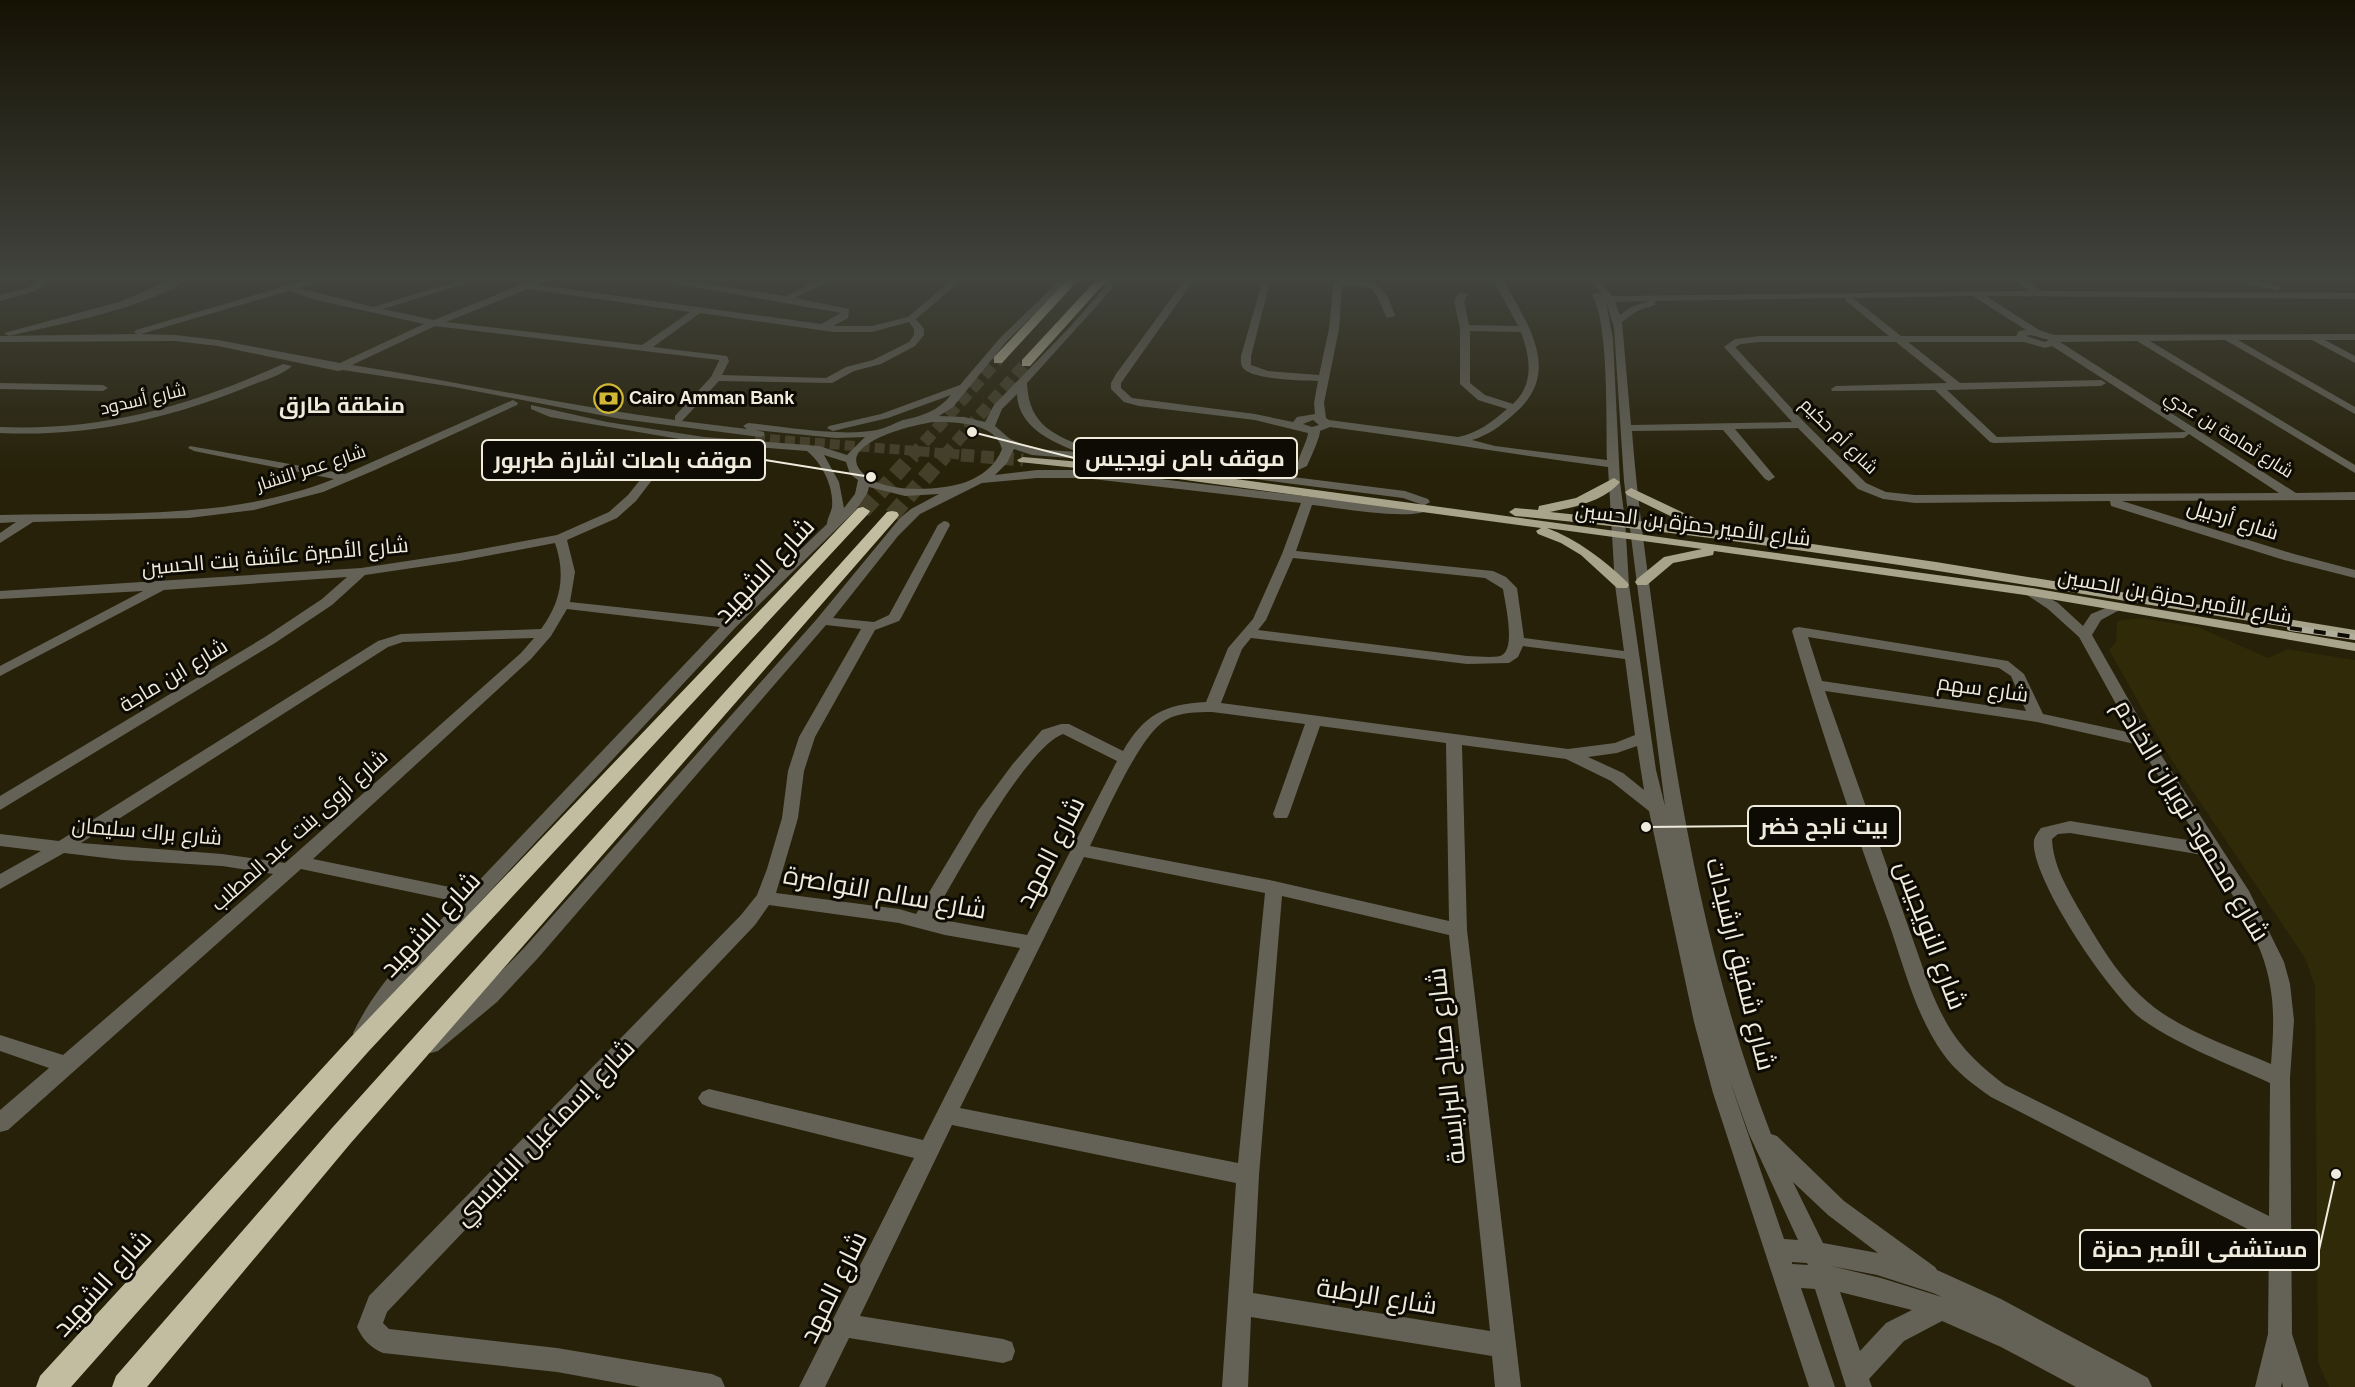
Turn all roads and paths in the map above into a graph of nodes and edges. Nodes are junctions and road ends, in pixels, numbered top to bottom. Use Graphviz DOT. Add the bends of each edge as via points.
graph roads {
  1 [pos="0,342"];
  2 [pos="207,342"];
  3 [pos="396,342"];
  4 [pos="404,342"];
  5 [pos="591,342"];
  6 [pos="654,342"];
  7 [pos="914,342"];
  8 [pos="1002,342"];
  9 [pos="1014,342"];
  10 [pos="1046,342"];
  11 [pos="1059,342"];
  12 [pos="1145,342"];
  13 [pos="1250,342"];
  14 [pos="1332,342"];
  15 [pos="1465,342"];
  16 [pos="1529,342"];
  17 [pos="1608,342"];
  18 [pos="1619,342"];
  19 [pos="1744,342"];
  20 [pos="1903,342"];
  21 [pos="2042,342"];
  22 [pos="2055,342"];
  23 [pos="2145,342"];
  24 [pos="2233,342"];
  25 [pos="2320,342"];
  26 [pos="645,348"];
  27 [pos="373,352"];
  28 [pos="998,360"];
  29 [pos="2355,360"];
  30 [pos="309,361"];
  31 [pos="1026,363"];
  32 [pos="287,366"];
  33 [pos="339,367"];
  34 [pos="372,372"];
  35 [pos="327,373"];
  36 [pos="716,378"];
  37 [pos="1325,378"];
  38 [pos="1022,383"];
  39 [pos="2101,383"];
  40 [pos="0,386"];
  41 [pos="1938,387"];
  42 [pos="1958,387"];
  43 [pos="103,388"];
  44 [pos="962,388"];
  45 [pos="1836,389"];
  46 [pos="513,403"];
  47 [pos="538,404"];
  48 [pos="1515,408"];
  49 [pos="2355,411"];
  50 [pos="679,418"];
  51 [pos="923,420"];
  52 [pos="1312,424"];
  53 [pos="1726,426"];
  54 [pos="1801,426"];
  55 [pos="990,428"];
  56 [pos="1625,428"];
  57 [pos="0,430"];
  58 [pos="800,431"];
  59 [pos="878,432"];
  60 [pos="816,433"];
  61 [pos="667,435"];
  62 [pos="2184,435"];
  63 [pos="757,436"];
  64 [pos="704,440"];
  65 [pos="1458,440"];
  66 [pos="1007,442"];
  67 [pos="803,447"];
  68 [pos="194,448"];
  69 [pos="664,457"];
  70 [pos="1024,458"];
  71 [pos="1120,459"];
  72 [pos="851,460"];
  73 [pos="1303,464"];
  74 [pos="1615,464"];
  75 [pos="2355,470"];
  76 [pos="2246,476"];
  77 [pos="1262,477"];
  78 [pos="1769,477"];
  79 [pos="347,478"];
  80 [pos="2265,478"];
  81 [pos="864,480"];
  82 [pos="1614,482"];
  83 [pos="970,484"];
  84 [pos="1324,484"];
  85 [pos="1631,492"];
  86 [pos="2324,496"];
  87 [pos="2355,496"];
  88 [pos="2278,497"];
  89 [pos="2294,497"];
  90 [pos="2227,498"];
  91 [pos="2101,499"];
  92 [pos="1308,500"];
  93 [pos="1424,505"];
  94 [pos="863,511"];
  95 [pos="892,515"];
  96 [pos="1511,516"];
  97 [pos="0,519"];
  98 [pos="29,519"];
  99 [pos="1619,520"];
  100 [pos="1636,522"];
  101 [pos="944,525"];
  102 [pos="830,528"];
  103 [pos="1727,534"];
  104 [pos="1620,535"];
  105 [pos="1637,537"];
  106 [pos="560,538"];
  107 [pos="0,539"];
  108 [pos="1754,553"];
  109 [pos="1288,554"];
  110 [pos="362,572"];
  111 [pos="2355,574"];
  112 [pos="1642,582"];
  113 [pos="163,585"];
  114 [pos="1622,585"];
  115 [pos="2032,592"];
  116 [pos="0,595"];
  117 [pos="564,605"];
  118 [pos="2118,607"];
  119 [pos="823,621"];
  120 [pos="730,624"];
  121 [pos="870,626"];
  122 [pos="546,633"];
  123 [pos="1248,633"];
  124 [pos="2355,633"];
  125 [pos="2085,635"];
  126 [pos="1517,641"];
  127 [pos="2355,647"];
  128 [pos="1633,656"];
  129 [pos="0,672"];
  130 [pos="1815,685"];
  131 [pos="1212,707"];
  132 [pos="2037,717"];
  133 [pos="1314,720"];
  134 [pos="1643,738"];
  135 [pos="1454,739"];
  136 [pos="2144,741"];
  137 [pos="1568,754"];
  138 [pos="1126,760"];
  139 [pos="0,804"];
  140 [pos="1665,811"];
  141 [pos="1281,814"];
  142 [pos="0,840"];
  143 [pos="63,846"];
  144 [pos="1079,850"];
  145 [pos="2215,851"];
  146 [pos="294,866"];
  147 [pos="0,882"];
  148 [pos="1274,888"];
  149 [pos="473,898"];
  150 [pos="765,898"];
  151 [pos="921,921"];
  152 [pos="1458,930"];
  153 [pos="1032,943"];
  154 [pos="0,1043"];
  155 [pos="359,1045"];
  156 [pos="408,1060"];
  157 [pos="66,1065"];
  158 [pos="2280,1078"];
  159 [pos="709,1098"];
  160 [pos="945,1114"];
  161 [pos="0,1123"];
  162 [pos="1760,1134"];
  163 [pos="927,1151"];
  164 [pos="1248,1175"];
  165 [pos="2281,1234"];
  166 [pos="1776,1249"];
  167 [pos="1815,1252"];
  168 [pos="1784,1275"];
  169 [pos="1824,1279"];
  170 [pos="1937,1282"];
  171 [pos="1240,1303"];
  172 [pos="1940,1309"];
  173 [pos="843,1325"];
  174 [pos="2280,1334"];
  175 [pos="1504,1346"];
  176 [pos="1003,1351"];
  177 [pos="1857,1381"];
  178 [pos="2296,1384"];
  179 [pos="51,1387"];
  180 [pos="127,1387"];
  181 [pos="712,1387"];
  182 [pos="812,1387"];
  183 [pos="1235,1387"];
  184 [pos="1508,1387"];
  185 [pos="1822,1387"];
  186 [pos="2101,1387"];
  187 [pos="2139,1387"];
  188 [pos="2268,1387"];
  1 -- 32 [label="street" via="172,343"];
  2 -- 30 [label="street"];
  3 -- 27 [label="street"];
  4 -- 34 [label="street" via="375,357"];
  5 -- 26 [label="street"];
  6 -- 26 [label="street"];
  7 -- 36 [label="street" via="877,362 850,369 828,381"];
  8 -- 44 [label="street"];
  9 -- 28 [label="highway"];
  10 -- 31 [label="highway"];
  11 -- 38 [label="street"];
  12 -- 52 [label="street" via="1116,382 1116,389 1128,400"];
  13 -- 37 [label="street" via="1248,369"];
  14 -- 37 [label="street"];
  15 -- 48 [label="street" via="1465,384 1484,399"];
  16 -- 48 [label="street" via="1535,372 1531,390"];
  17 -- 74 [label="street, شارع شفيق ارشيدات"];
  18 -- 56 [label="street, شارع شفيق ارشيدات"];
  19 -- 54 [label="street, شارع أم حكيم" via="1731,344 1730,351"];
  20 -- 42 [label="street"];
  21 -- 39 [label="street, شارع ثمامة بن عدي"];
  22 -- 80 [label="street, شارع ثمامة بن عدي"];
  23 -- 75 [label="street"];
  24 -- 49 [label="street"];
  25 -- 29 [label="street"];
  26 -- 36 [label="street" via="718,356 724,361"];
  27 -- 30 [label="street"];
  27 -- 33 [label="street"];
  30 -- 33 [label="street"];
  32 -- 35 [label="street"];
  32 -- 57 [label="street, شارع أسدود" via="207,401 142,419 69,430"];
  33 -- 34 [label="street"];
  33 -- 35 [label="street"];
  34 -- 47 [label="street"];
  35 -- 46 [label="street"];
  36 -- 50 [label="street"];
  37 -- 52 [label="street"];
  38 -- 55 [label="street" via="994,412"];
  38 -- 71 [label="street" via="1026,414 1046,433 1096,455"];
  39 -- 42 [label="street"];
  39 -- 62 [label="street, شارع ثمامة بن عدي"];
  40 -- 43 [label="street"];
  41 -- 42 [label="street"];
  41 -- 45 [label="street"];
  41 -- 62 [label="street" via="1994,440"];
  44 -- 51 [label="street" via="946,407"];
  44 -- 58 [label="street" via="868,421"];
  46 -- 47 [label="street"];
  46 -- 79 [label="street, شارع عمر النشار"];
  47 -- 50 [label="street" via="576,402"];
  47 -- 61 [label="street" via="559,416"];
  47 -- 63 [label="street" via="664,428"];
  48 -- 65 [label="street" via="1483,432"];
  50 -- 58 [label="street"];
  51 -- 55 [label="street" via="959,420"];
  51 -- 59 [label="street"];
  52 -- 65 [label="street"];
  52 -- 73 [label="street" via="1314,439 1307,447"];
  53 -- 54 [label="street"];
  53 -- 56 [label="street"];
  53 -- 78 [label="street"];
  54 -- 91 [label="street, شارع أم حكيم" via="1862,486 1884,495 1916,499"];
  55 -- 66 [label="street"];
  56 -- 85 [label="street, شارع شفيق ارشيدات"];
  58 -- 60 [label="street"];
  59 -- 60 [label="street"];
  59 -- 72 [label="street" via="859,445"];
  60 -- 67 [label="street" via="817,442"];
  61 -- 64 [label="street"];
  61 -- 69 [label="street"];
  62 -- 76 [label="street, شارع ثمامة بن عدي"];
  64 -- 67 [label="street"];
  64 -- 69 [label="street, شارع الأميرة عائشة بنت الحسين"];
  65 -- 74 [label="street" via="1495,449"];
  66 -- 71 [label="street" via="1032,452"];
  66 -- 83 [label="street" via="1003,463"];
  67 -- 72 [label="street"];
  67 -- 102 [label="street" via="823,459 837,497"];
  68 -- 79 [label="street"];
  69 -- 106 [label="street, شارع الأميرة عائشة بنت الحسين" via="632,498 613,515"];
  70 -- 93 [label="main road, شارع الأمير حمزة بن الحسين"];
  71 -- 77 [label="street"];
  72 -- 81 [label="street"];
  73 -- 77 [label="street"];
  73 -- 84 [label="street"];
  74 -- 82 [label="street, شارع شفيق ارشيدات"];
  76 -- 88 [label="street, شارع ثمامة بن عدي"];
  76 -- 90 [label="street" via="2246,490"];
  77 -- 84 [label="street"];
  79 -- 98 [label="street, شارع عمر النشار" via="287,498 221,511"];
  80 -- 86 [label="street"];
  80 -- 89 [label="street, شارع ثمامة بن عدي"];
  81 -- 83 [label="street" via="887,489 917,492"];
  81 -- 102 [label="street" via="857,501"];
  82 -- 96 [label="main road" via="1602,492 1577,502"];
  82 -- 99 [label="street, شارع شفيق ارشيدات"];
  83 -- 92 [label="street" via="1022,475 1069,473"];
  83 -- 119 [label="street" via="929,502 905,520"];
  84 -- 93 [label="street" via="1404,495"];
  85 -- 100 [label="street, شارع شفيق ارشيدات"];
  85 -- 103 [label="main road" via="1671,513"];
  86 -- 87 [label="street, شارع أم حكيم"];
  86 -- 89 [label="street, شارع أم حكيم"];
  88 -- 89 [label="street, شارع أم حكيم"];
  88 -- 90 [label="street, شارع أم حكيم"];
  90 -- 91 [label="street, شارع أم حكيم"];
  91 -- 111 [label="street, شارع أردبيل"];
  92 -- 93 [label="street" via="1404,511"];
  92 -- 109 [label="street"];
  93 -- 96 [label="main road, شارع الأمير حمزة بن الحسين"];
  94 -- 155 [label="highway, شارع الشهيد"];
  95 -- 156 [label="highway"];
  96 -- 99 [label="main road, شارع الأمير حمزة بن الحسين"];
  96 -- 104 [label="main road, شارع الأمير حمزة بن الحسين"];
  96 -- 114 [label="main road" via="1571,543 1597,560"];
  97 -- 98 [label="street, شارع عمر النشار"];
  98 -- 107 [label="street"];
  99 -- 100 [label="main road, شارع الأمير حمزة بن الحسين"];
  99 -- 104 [label="street, شارع شفيق ارشيدات"];
  100 -- 103 [label="main road, شارع الأمير حمزة بن الحسين"];
  100 -- 105 [label="street, شارع شفيق ارشيدات"];
  101 -- 121 [label="street" via="898,613 882,625"];
  102 -- 120 [label="street"];
  103 -- 124 [label="main road, شارع الأمير حمزة بن الحسين"];
  104 -- 105 [label="main road, شارع الأمير حمزة بن الحسين"];
  104 -- 114 [label="street, شارع شفيق ارشيدات"];
  105 -- 108 [label="main road, شارع الأمير حمزة بن الحسين"];
  105 -- 112 [label="street, شارع شفيق ارشيدات"];
  106 -- 110 [label="street, شارع الأميرة عائشة بنت الحسين"];
  106 -- 117 [label="street, شارع أروى بنت عبد المطلب" via="570,572"];
  108 -- 112 [label="main road" via="1717,551 1679,556"];
  108 -- 115 [label="main road, شارع الأمير حمزة بن الحسين"];
  109 -- 123 [label="street" via="1259,620"];
  109 -- 126 [label="street" via="1488,574 1510,588"];
  110 -- 113 [label="street, شارع الأميرة عائشة بنت الحسين"];
  110 -- 139 [label="street, شارع ابن ماجة" via="327,602 270,640"];
  112 -- 140 [label="street, شارع شفيق ارشيدات"];
  113 -- 116 [label="street, شارع الأميرة عائشة بنت الحسين"];
  113 -- 129 [label="street"];
  114 -- 128 [label="street, شارع شفيق ارشيدات"];
  115 -- 118 [label="main road, شارع الأمير حمزة بن الحسين"];
  115 -- 125 [label="street, شارع محمود نويران الخادم"];
  117 -- 120 [label="street"];
  117 -- 122 [label="street, شارع أروى بنت عبد المطلب"];
  118 -- 125 [label="street" via="2096,616"];
  118 -- 127 [label="main road, شارع الأمير حمزة بن الحسين"];
  119 -- 121 [label="street"];
  119 -- 156 [label="street" via="512,975 457,1025"];
  120 -- 149 [label="street"];
  121 -- 150 [label="street, شارع إسماعيل البلبيسي" via="807,737 796,771 788,826"];
  122 -- 143 [label="street" via="401,638 383,644"];
  122 -- 146 [label="street, شارع أروى بنت عبد المطلب" via="526,656"];
  123 -- 126 [label="street" via="1490,661 1504,660 1513,654"];
  123 -- 131 [label="street" via="1235,648"];
  125 -- 136 [label="street, شارع محمود نويران الخادم"];
  126 -- 128 [label="street"];
  128 -- 134 [label="street, شارع شفيق ارشيدات"];
  130 -- 132 [label="street, شارع سهم"];
  130 -- 132 [label="street, شارع النويجيس" via="1799,631 2003,664 2017,674"];
  130 -- 165 [label="street, شارع النويجيس" via="1934,1020 1952,1050 1998,1091"];
  131 -- 133 [label="street, شارع المهد"];
  131 -- 138 [label="street, شارع المهد" via="1185,708 1161,716 1148,726"];
  132 -- 136 [label="street, شارع سهم"];
  133 -- 135 [label="street, شارع المهد"];
  133 -- 141 [label="street"];
  134 -- 137 [label="street, شارع المهد" via="1601,751"];
  134 -- 140 [label="street, شارع شفيق ارشيدات"];
  135 -- 137 [label="street, شارع المهد"];
  135 -- 152 [label="street, شارع صياح البرايسة"];
  136 -- 145 [label="street, شارع محمود نويران الخادم"];
  137 -- 140 [label="street, شارع المهد" via="1617,777"];
  138 -- 144 [label="street, شارع المهد"];
  138 -- 151 [label="street" via="1069,729 1048,734 984,815"];
  140 -- 162 [label="street, شارع شفيق ارشيدات" via="1738,1076"];
  140 -- 166 [label="street, شارع شفيق ارشيدات" via="1704,1022 1723,1094"];
  142 -- 143 [label="street, شارع براك سليمان"];
  143 -- 146 [label="street, شارع براك سليمان"];
  143 -- 147 [label="street"];
  144 -- 148 [label="street"];
  144 -- 153 [label="street, شارع المهد"];
  145 -- 158 [label="street, شارع محمود نويران الخادم" via="2274,962 2284,1020"];
  145 -- 158 [label="street" via="2070,827 2049,831 2041,844 2077,921 2113,979 2134,1002 2160,1022"];
  146 -- 149 [label="street, شارع براك سليمان"];
  146 -- 157 [label="street, شارع أروى بنت عبد المطلب"];
  148 -- 152 [label="street"];
  148 -- 164 [label="street"];
  149 -- 155 [label="street" via="391,986 373,1012"];
  150 -- 151 [label="street, شارع سالم النواصرة"];
  150 -- 181 [label="street, شارع إسماعيل البلبيسي" via="378,1304 369,1327 383,1341 557,1360"];
  151 -- 153 [label="street, شارع سالم النواصرة"];
  152 -- 175 [label="street, شارع صياح البرايسة"];
  153 -- 160 [label="street, شارع المهد"];
  154 -- 157 [label="street"];
  155 -- 179 [label="highway, شارع الشهيد"];
  156 -- 180 [label="highway"];
  157 -- 161 [label="street, شارع أروى بنت عبد المطلب"];
  158 -- 165 [label="street, شارع محمود نويران الخادم"];
  159 -- 163 [label="street"];
  160 -- 163 [label="street, شارع المهد"];
  160 -- 164 [label="street"];
  162 -- 167 [label="street, شارع شفيق ارشيدات"];
  162 -- 170 [label="street" via="1836,1208"];
  163 -- 173 [label="street, شارع المهد"];
  164 -- 171 [label="street"];
  165 -- 174 [label="street, شارع محمود نويران الخادم"];
  166 -- 167 [label="street"];
  166 -- 168 [label="street, شارع شفيق ارشيدات"];
  167 -- 169 [label="street, شارع شفيق ارشيدات"];
  167 -- 170 [label="street" via="1877,1264"];
  168 -- 169 [label="street"];
  168 -- 185 [label="street, شارع شفيق ارشيدات"];
  169 -- 172 [label="street" via="1875,1288"];
  169 -- 177 [label="street, شارع شفيق ارشيدات"];
  170 -- 187 [label="street"];
  171 -- 175 [label="street, شارع الرطبة"];
  171 -- 183 [label="street"];
  172 -- 177 [label="street" via="1896,1332"];
  172 -- 186 [label="street" via="1994,1330"];
  173 -- 176 [label="street"];
  173 -- 182 [label="street, شارع المهد"];
  174 -- 178 [label="street, شارع محمود نويران الخادم"];
  174 -- 188 [label="street, شارع محمود نويران الخادم"];
  175 -- 184 [label="street, شارع صياح البرايسة"];
}
